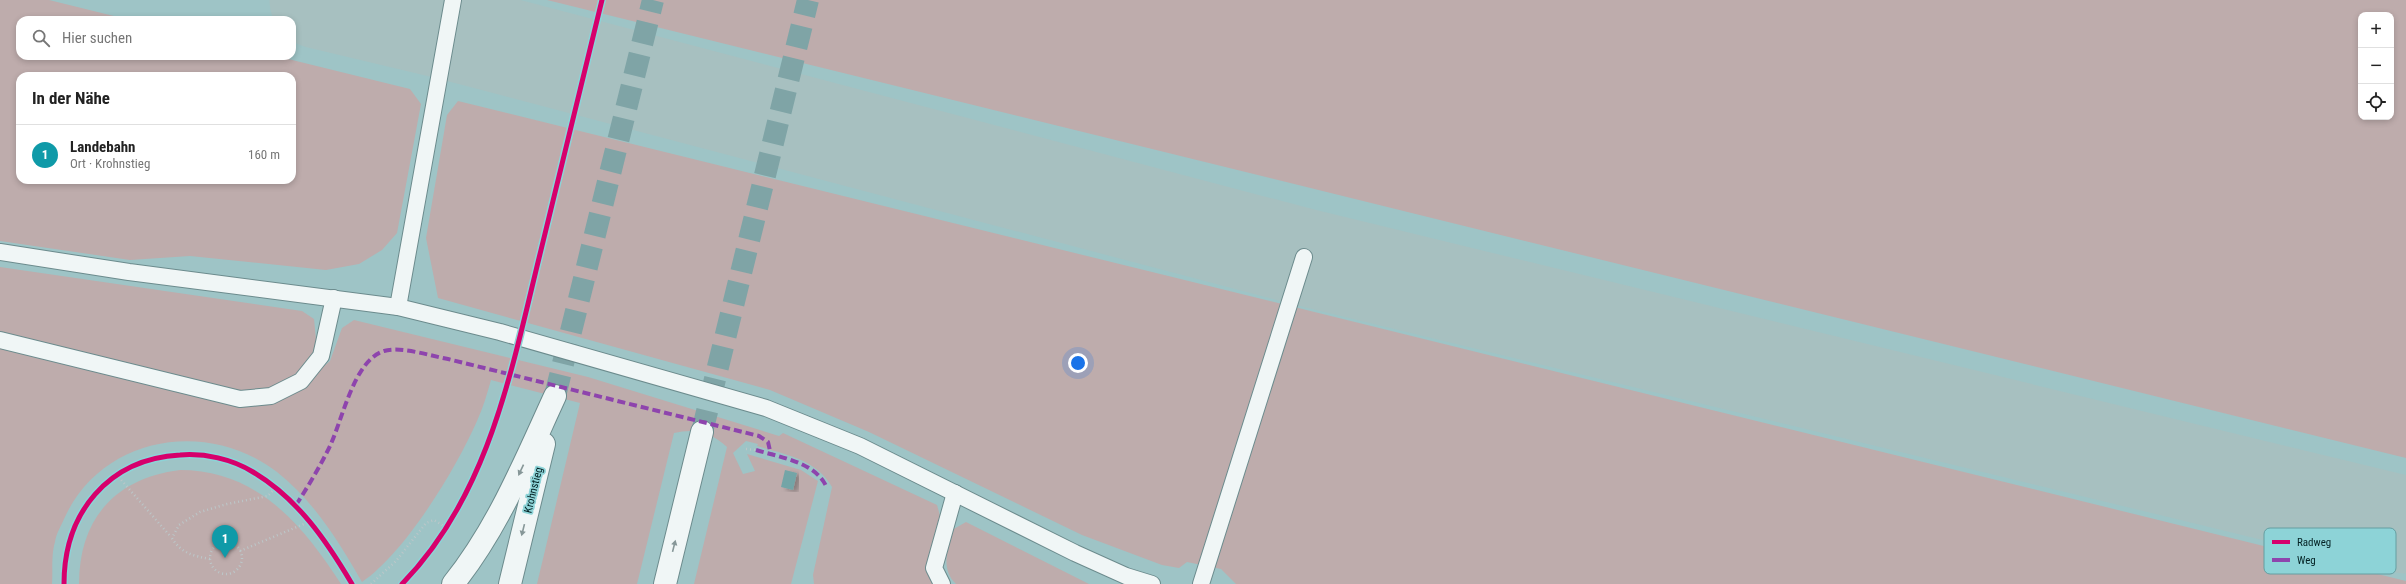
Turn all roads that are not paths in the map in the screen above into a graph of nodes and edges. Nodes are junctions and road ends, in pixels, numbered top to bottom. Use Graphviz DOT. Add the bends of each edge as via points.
graph roads {
  1 [pos="453,0"];
  2 [pos="0,252"];
  3 [pos="1304,257"];
  4 [pos="334,298"];
  5 [pos="398,307"];
  6 [pos="0,340"];
  7 [pos="702,432"];
  8 [pos="955,493"];
  9 [pos="453,584"];
  10 [pos="510,584"];
  11 [pos="665,584"];
  12 [pos="942,584"];
  13 [pos="1152,584"];
  14 [pos="1201,584"];
  1 -- 5 [label="lane"];
  2 -- 4 [label="lane" via="129,272"];
  3 -- 14 [label="lane"];
  4 -- 5 [label="lane"];
  4 -- 6 [label="lane" via="321,356 301,381 271,396 240,399"];
  5 -- 8 [label="lane" via="500,332 766,408 860,446"];
  11 -- 7 [label="highway, one-way"];
  8 -- 12 [label="lane" via="934,568"];
  8 -- 13 [label="lane" via="1075,553 1126,576"];
  9 -- 10 [label="highway, Krohnstieg" via="481,547 504,506 555,396"];
}
